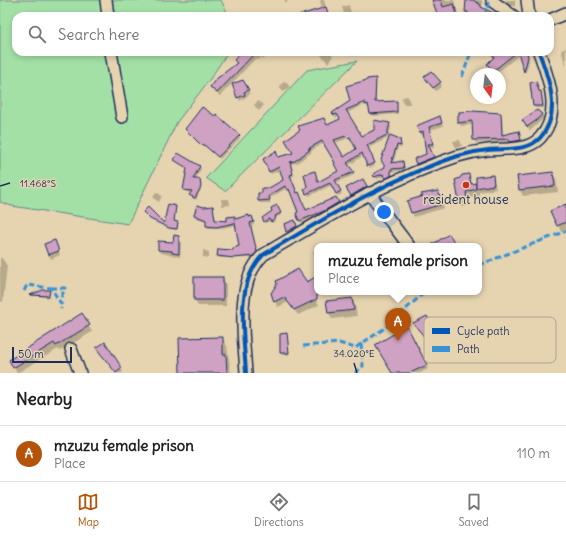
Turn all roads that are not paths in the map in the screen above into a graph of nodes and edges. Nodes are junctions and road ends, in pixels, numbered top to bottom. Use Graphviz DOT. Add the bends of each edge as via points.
graph roads {
  1 [pos="106,0"];
  2 [pos="527,0"];
  3 [pos="492,1"];
  4 [pos="108,12"];
  5 [pos="507,12"];
  6 [pos="528,12"];
  7 [pos="566,13"];
  8 [pos="554,18"];
  9 [pos="112,56"];
  10 [pos="540,56"];
  11 [pos="122,117"];
  12 [pos="369,192"];
  13 [pos="406,243"];
  14 [pos="71,349"];
  15 [pos="80,373"];
  16 [pos="246,373"];
  1 -- 4 [label="street"];
  2 -- 6 [label="street"];
  3 -- 5 [label="street"];
  7 -- 8 [label="street"];
  9 -- 11 [label="street"];
  10 -- 12 [label="street" via="547,75 552,110 549,125 532,145 459,156"];
  12 -- 13 [label="street"];
  12 -- 16 [label="street" via="263,254 256,262 248,279 244,303"];
  14 -- 15 [label="street"];
}
